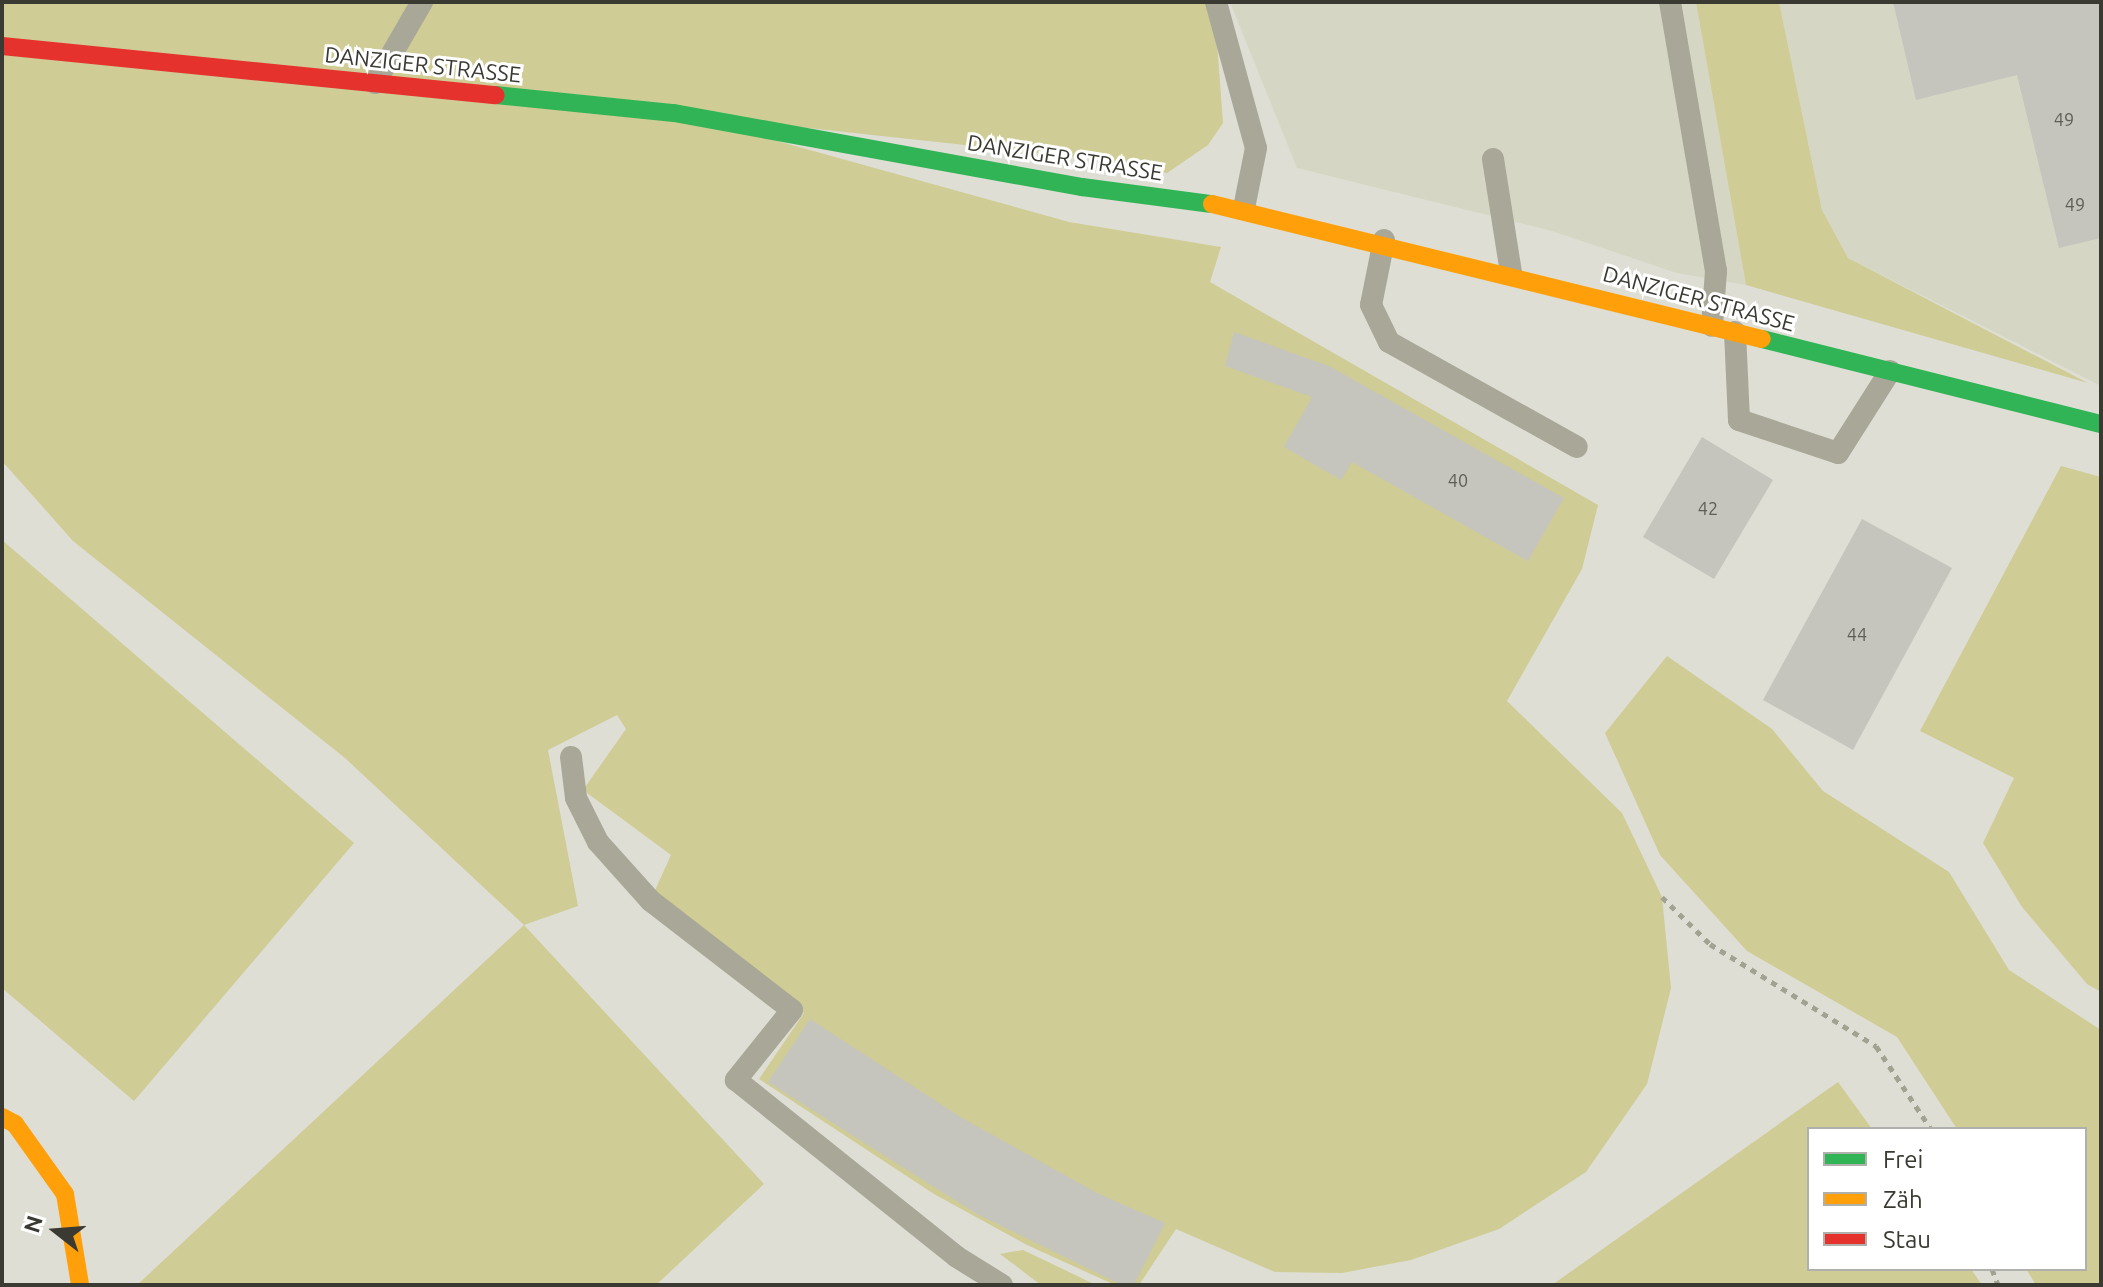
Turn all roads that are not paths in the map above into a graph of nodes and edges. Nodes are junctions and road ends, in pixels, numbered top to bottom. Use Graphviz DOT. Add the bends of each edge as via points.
graph roads {
  1 [pos="422,2"];
  2 [pos="1216,2"];
  3 [pos="1670,2"];
  4 [pos="2,46"];
  5 [pos="375,83"];
  6 [pos="1493,159"];
  7 [pos="1244,208"];
  8 [pos="1384,240"];
  9 [pos="1511,273"];
  10 [pos="1712,326"];
  11 [pos="1735,332"];
  12 [pos="1890,371"];
  13 [pos="2101,424"];
  14 [pos="1577,447"];
  15 [pos="571,757"];
  16 [pos="2,1117"];
  17 [pos="80,1285"];
  18 [pos="1002,1285"];
  1 -- 5 [label="lane"];
  2 -- 7 [label="lane" via="1256,148"];
  3 -- 10 [label="lane" via="1716,271"];
  4 -- 5 [label="street, DANZIGER STRASSE"];
  5 -- 7 [label="street, DANZIGER STRASSE" via="674,113 1082,187"];
  6 -- 9 [label="lane"];
  7 -- 8 [label="street, DANZIGER STRASSE"];
  8 -- 9 [label="street, DANZIGER STRASSE"];
  8 -- 14 [label="lane" via="1371,305 1389,342"];
  9 -- 10 [label="street, DANZIGER STRASSE"];
  10 -- 11 [label="street, DANZIGER STRASSE"];
  11 -- 12 [label="street, DANZIGER STRASSE"];
  11 -- 12 [label="lane" via="1739,420 1838,453"];
  12 -- 13 [label="street, DANZIGER STRASSE"];
  15 -- 18 [label="lane" via="576,798 598,842 651,901 792,1010 736,1080 957,1257"];
  16 -- 17 [label="street" via="15,1124 65,1194"];
}
